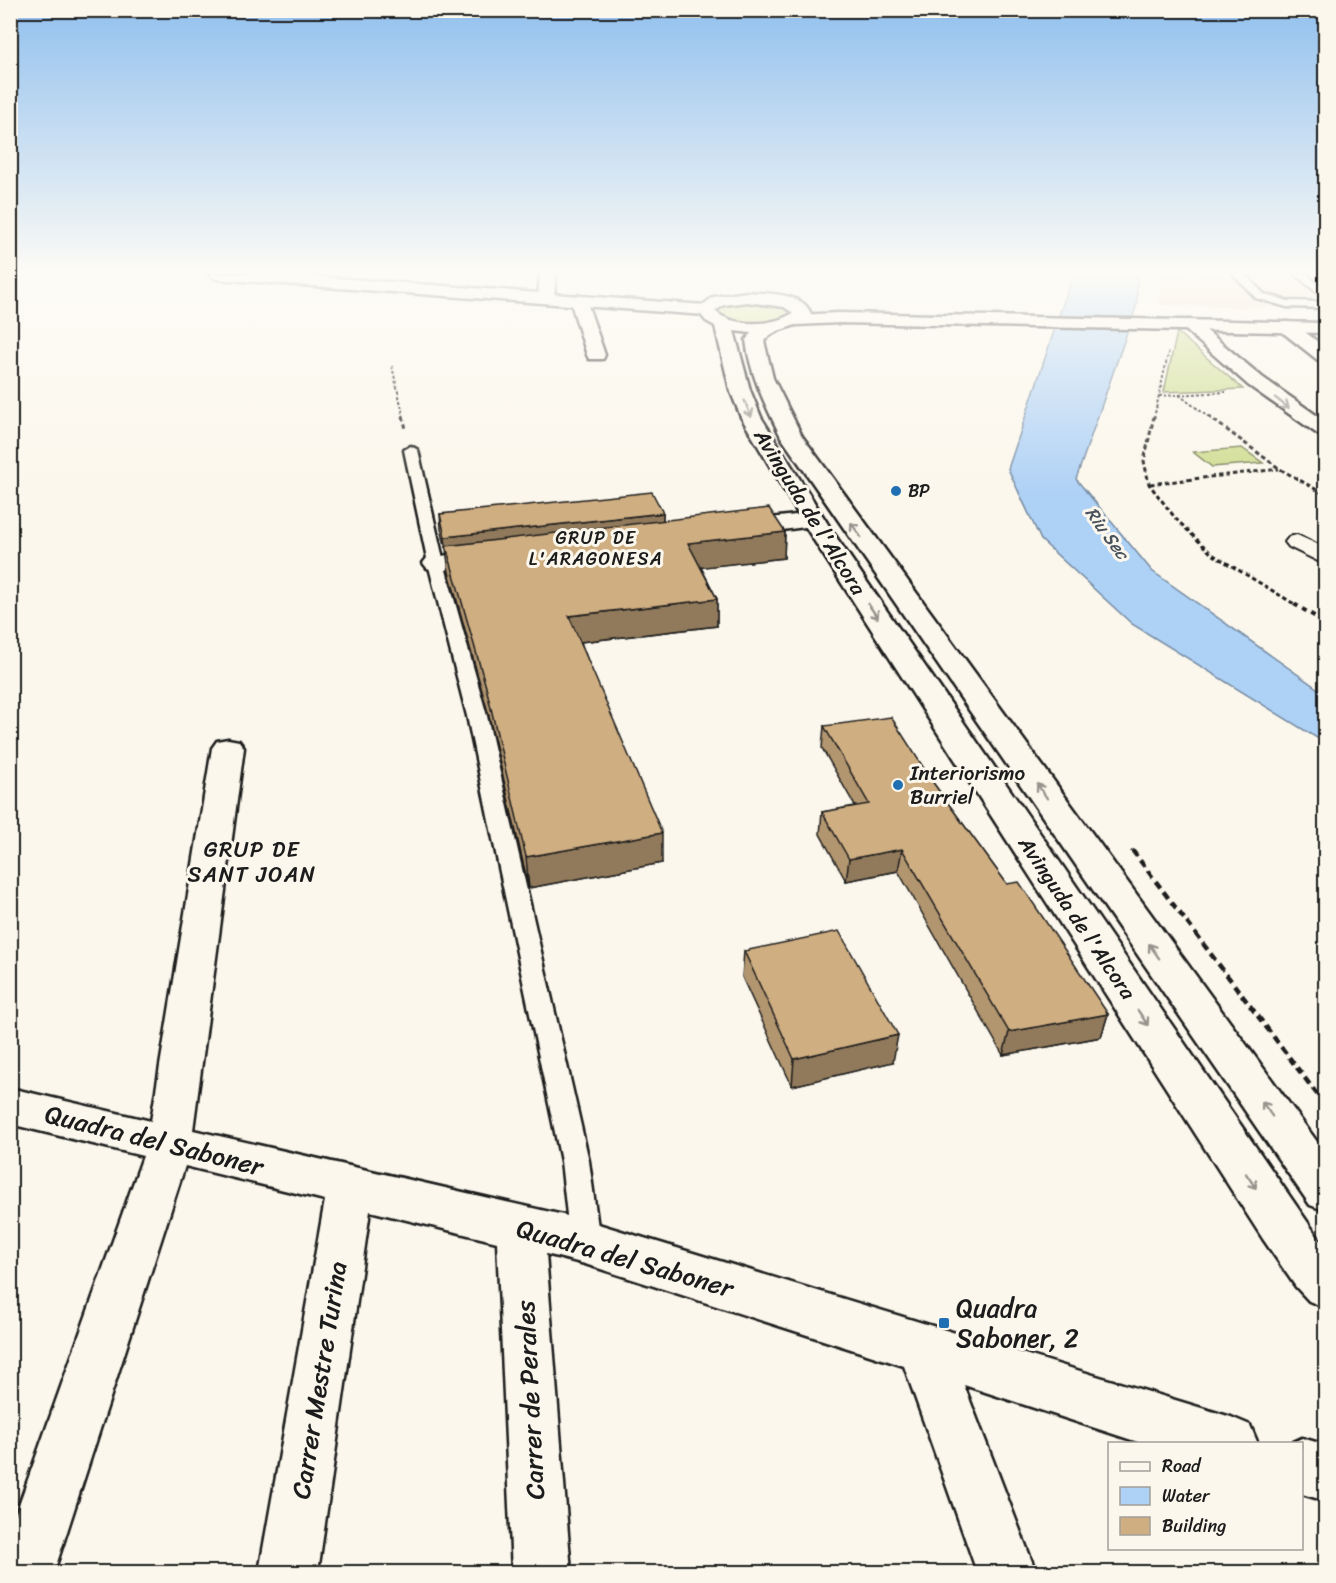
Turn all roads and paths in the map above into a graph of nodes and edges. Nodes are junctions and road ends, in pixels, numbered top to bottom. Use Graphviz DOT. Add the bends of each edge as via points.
graph roads {
  1 [pos="594,348"];
  2 [pos="728,348"];
  3 [pos="755,348"];
  4 [pos="1175,348"];
  5 [pos="1211,348"];
  6 [pos="596,355"];
  7 [pos="392,366"];
  8 [pos="1266,390"];
  9 [pos="1179,395"];
  10 [pos="1159,396"];
  11 [pos="1326,431"];
  12 [pos="411,450"];
  13 [pos="1280,468"];
  14 [pos="1149,484"];
  15 [pos="1326,495"];
  16 [pos="813,520"];
  17 [pos="709,532"];
  18 [pos="1297,542"];
  19 [pos="519,554"];
  20 [pos="1326,558"];
  21 [pos="436,563"];
  22 [pos="1326,623"];
  23 [pos="228,748"];
  24 [pos="10,1106"];
  25 [pos="169,1145"];
  26 [pos="350,1187"];
  27 [pos="1326,1191"];
  28 [pos="520,1227"];
  29 [pos="585,1242"];
  30 [pos="1326,1285"];
  31 [pos="923,1346"];
  32 [pos="1228,1442"];
  33 [pos="1303,1466"];
  34 [pos="1326,1473"];
  35 [pos="25,1572"];
  36 [pos="288,1572"];
  37 [pos="541,1572"];
  38 [pos="1006,1572"];
  1 -- 6 [label="street"];
  2 -- 16 [label="street, Avinguda de l'Alcora, one-way" via="751,417"];
  27 -- 3 [label="street, Avinguda de l'Alcora, one-way" via="792,437 767,388"];
  4 -- 10 [label="path"];
  5 -- 8 [label="street"];
  7 -- 12 [label="path"];
  8 -- 9 [label="path"];
  8 -- 11 [label="street, one-way"];
  9 -- 10 [label="path"];
  9 -- 13 [label="path"];
  10 -- 14 [label="path" via="1144,461"];
  12 -- 21 [label="lane"];
  13 -- 14 [label="path"];
  13 -- 15 [label="path"];
  14 -- 22 [label="path" via="1176,519 1212,554"];
  16 -- 17 [label="street"];
  16 -- 30 [label="street, Avinguda de l'Alcora, one-way" via="1280,1224"];
  18 -- 20 [label="street"];
  19 -- 21 [label="street"];
  21 -- 29 [label="lane" via="477,716 575,1161"];
  23 -- 25 [label="street"];
  24 -- 25 [label="street, Quadra del Saboner"];
  25 -- 26 [label="street, Quadra del Saboner"];
  25 -- 35 [label="street"];
  26 -- 28 [label="street, Quadra del Saboner"];
  26 -- 36 [label="street, Carrer Mestre Turina"];
  28 -- 29 [label="street, Quadra del Saboner"];
  28 -- 37 [label="street, Carrer de Perales"];
  29 -- 31 [label="street, Quadra del Saboner"];
  31 -- 32 [label="street, Quadra del Saboner"];
  31 -- 38 [label="street"];
  33 -- 34 [label="street"];
}
